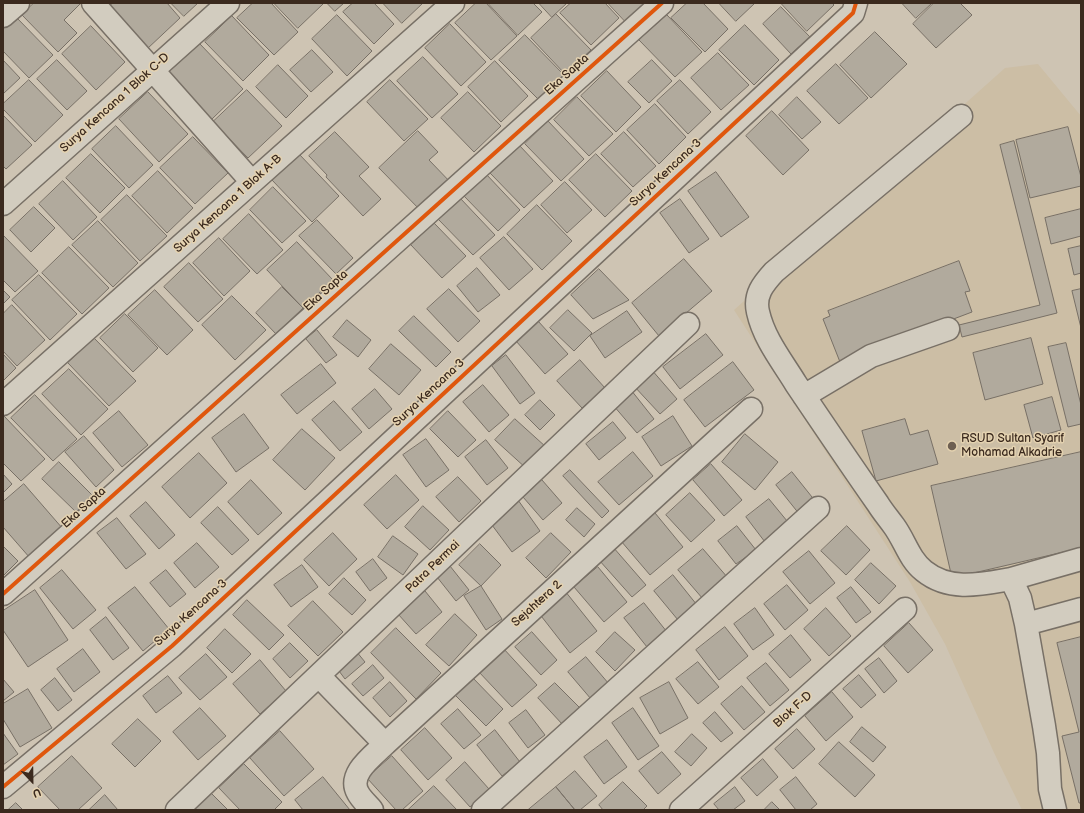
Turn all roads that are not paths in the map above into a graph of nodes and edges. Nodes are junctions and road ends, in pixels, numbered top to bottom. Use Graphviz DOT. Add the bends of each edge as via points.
graph roads {
  1 [pos="18,3"];
  2 [pos="92,3"];
  3 [pos="228,3"];
  4 [pos="453,3"];
  5 [pos="662,3"];
  6 [pos="856,3"];
  7 [pos="3,16"];
  8 [pos="152,70"];
  9 [pos="961,116"];
  10 [pos="252,182"];
  11 [pos="3,204"];
  12 [pos="688,324"];
  13 [pos="948,329"];
  14 [pos="804,396"];
  15 [pos="3,404"];
  16 [pos="751,409"];
  17 [pos="818,508"];
  18 [pos="1081,559"];
  19 [pos="1011,579"];
  20 [pos="3,594"];
  21 [pos="905,609"];
  22 [pos="1081,609"];
  23 [pos="1026,624"];
  24 [pos="319,676"];
  25 [pos="385,744"];
  26 [pos="3,787"];
  27 [pos="177,810"];
  28 [pos="372,810"];
  29 [pos="482,810"];
  30 [pos="682,810"];
  31 [pos="1055,810"];
  1 -- 7 [label="street"];
  2 -- 8 [label="street"];
  3 -- 8 [label="street, Surya Kencana 1 Blok C-D"];
  4 -- 10 [label="street, Surya Kencana 1 Blok A-B"];
  5 -- 20 [label="street, Eka Sapta"];
  6 -- 26 [label="street, Surya Kencana 3" via="853,13 178,640"];
  8 -- 10 [label="street"];
  8 -- 11 [label="street, Surya Kencana 1 Blok C-D"];
  9 -- 14 [label="street" via="774,272 762,285 757,298 763,327"];
  10 -- 15 [label="street, Surya Kencana 1 Blok A-B"];
  12 -- 24 [label="street, Patra Permai"];
  13 -- 14 [label="street" via="871,356"];
  14 -- 19 [label="street" via="895,527 910,557 924,571 939,580 956,585 979,585"];
  16 -- 25 [label="street, Sejahtera 2"];
  17 -- 29 [label="street"];
  18 -- 19 [label="street"];
  19 -- 23 [label="street" via="1020,598"];
  21 -- 30 [label="street, Blok F-D"];
  22 -- 23 [label="street"];
  23 -- 31 [label="street" via="1044,726 1050,789"];
  24 -- 25 [label="street"];
  24 -- 27 [label="street, Patra Permai"];
  25 -- 28 [label="street, Sejahtera 2" via="359,771 354,782 358,793"];
}
